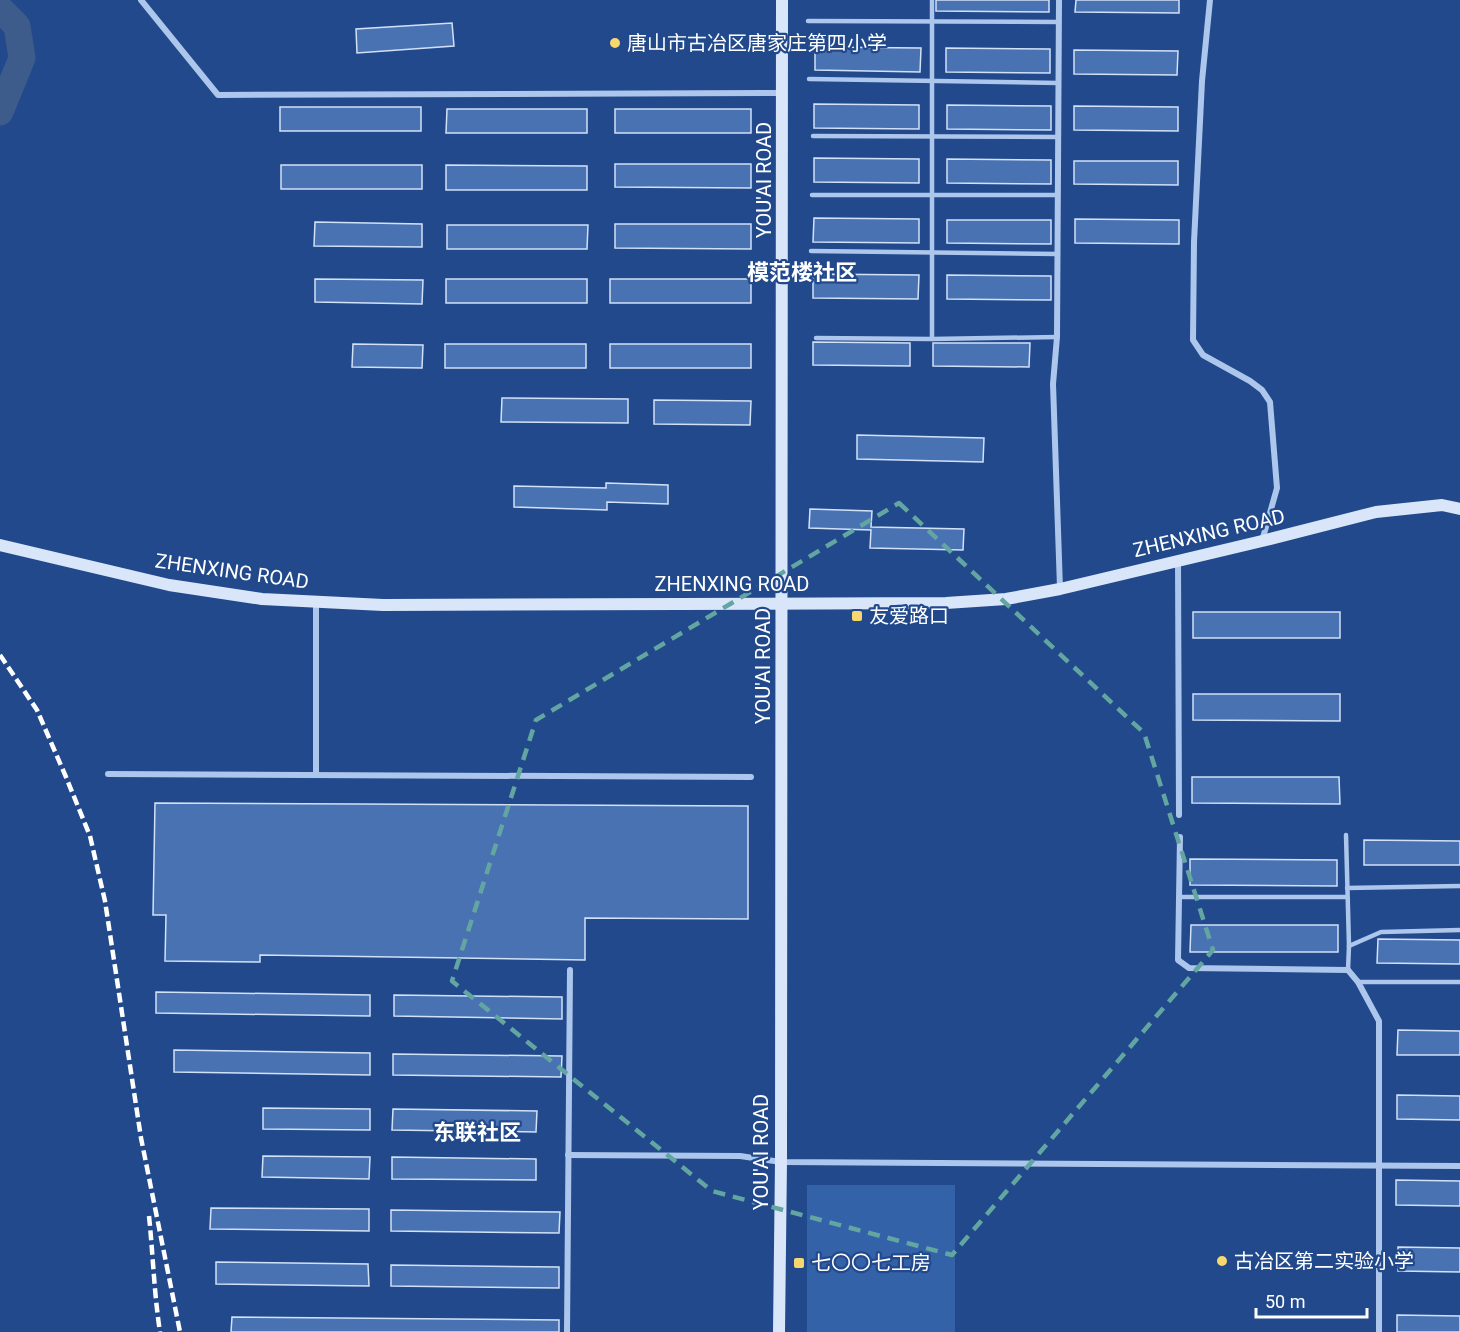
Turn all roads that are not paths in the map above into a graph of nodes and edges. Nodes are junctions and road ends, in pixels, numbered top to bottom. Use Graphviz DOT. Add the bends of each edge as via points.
graph roads {
  1 [pos="141,0"];
  2 [pos="782,0"];
  3 [pos="932,0"];
  4 [pos="1059,0"];
  5 [pos="1210,0"];
  6 [pos="808,21"];
  7 [pos="932,21"];
  8 [pos="1059,22"];
  9 [pos="809,79"];
  10 [pos="932,81"];
  11 [pos="1058,83"];
  12 [pos="783,93"];
  13 [pos="813,136"];
  14 [pos="932,136"];
  15 [pos="1058,137"];
  16 [pos="812,195"];
  17 [pos="932,195"];
  18 [pos="1058,195"];
  19 [pos="811,251"];
  20 [pos="932,252"];
  21 [pos="1058,254"];
  22 [pos="1057,337"];
  23 [pos="816,338"];
  24 [pos="932,339"];
  25 [pos="1460,509"];
  26 [pos="1262,541"];
  27 [pos="0,545"];
  28 [pos="1178,561"];
  29 [pos="1060,589"];
  30 [pos="316,602"];
  31 [pos="782,603"];
  32 [pos="108,774"];
  33 [pos="316,775"];
  34 [pos="751,777"];
  35 [pos="1179,815"];
  36 [pos="1346,835"];
  37 [pos="1180,837"];
  38 [pos="1460,886"];
  39 [pos="1347,888"];
  40 [pos="1179,897"];
  41 [pos="1347,897"];
  42 [pos="1460,930"];
  43 [pos="1349,946"];
  44 [pos="570,970"];
  45 [pos="1347,970"];
  46 [pos="1358,982"];
  47 [pos="1460,982"];
  48 [pos="568,1155"];
  49 [pos="781,1162"];
  50 [pos="1379,1165"];
  51 [pos="1460,1166"];
  52 [pos="567,1332"];
  53 [pos="779,1332"];
  54 [pos="1379,1332"];
  1 -- 12 [label="street" via="218,95"];
  2 -- 12 [label="street, YOU'AI ROAD"];
  3 -- 7 [label="lane"];
  4 -- 8 [label="street"];
  5 -- 26 [label="street" via="1194,242 1193,340 1203,355 1250,381 1270,402 1277,488"];
  6 -- 7 [label="lane"];
  7 -- 8 [label="lane"];
  7 -- 10 [label="lane"];
  8 -- 11 [label="street"];
  9 -- 10 [label="lane"];
  10 -- 11 [label="lane"];
  10 -- 14 [label="lane"];
  11 -- 15 [label="street"];
  12 -- 31 [label="street, YOU'AI ROAD"];
  13 -- 14 [label="lane"];
  14 -- 15 [label="lane"];
  14 -- 17 [label="lane"];
  15 -- 18 [label="street"];
  16 -- 17 [label="lane"];
  17 -- 18 [label="lane"];
  17 -- 20 [label="lane"];
  18 -- 21 [label="street"];
  19 -- 20 [label="lane"];
  20 -- 21 [label="lane"];
  20 -- 24 [label="lane"];
  21 -- 22 [label="street"];
  22 -- 24 [label="lane"];
  22 -- 29 [label="street" via="1053,384"];
  23 -- 24 [label="lane"];
  25 -- 26 [label="street, ZHENXING ROAD" via="1442,506 1376,512"];
  26 -- 28 [label="street, ZHENXING ROAD"];
  27 -- 30 [label="street, ZHENXING ROAD" via="169,585 262,599"];
  28 -- 29 [label="street, ZHENXING ROAD"];
  28 -- 35 [label="street"];
  29 -- 31 [label="street, ZHENXING ROAD" via="1006,599 946,603"];
  30 -- 31 [label="street, ZHENXING ROAD" via="382,606"];
  30 -- 33 [label="street"];
  31 -- 49 [label="street, YOU'AI ROAD"];
  32 -- 33 [label="street"];
  33 -- 34 [label="street"];
  36 -- 39 [label="lane"];
  37 -- 40 [label="street"];
  38 -- 39 [label="lane"];
  39 -- 41 [label="lane"];
  40 -- 41 [label="lane"];
  40 -- 45 [label="street" via="1178,960 1189,968"];
  41 -- 43 [label="lane"];
  42 -- 43 [label="lane" via="1382,932"];
  43 -- 45 [label="lane"];
  44 -- 48 [label="street"];
  45 -- 46 [label="street"];
  46 -- 47 [label="lane"];
  46 -- 50 [label="street" via="1379,1021"];
  48 -- 49 [label="street" via="740,1156"];
  48 -- 52 [label="street"];
  49 -- 50 [label="street"];
  49 -- 53 [label="street, YOU'AI ROAD"];
  50 -- 51 [label="street"];
  50 -- 54 [label="street"];
}
